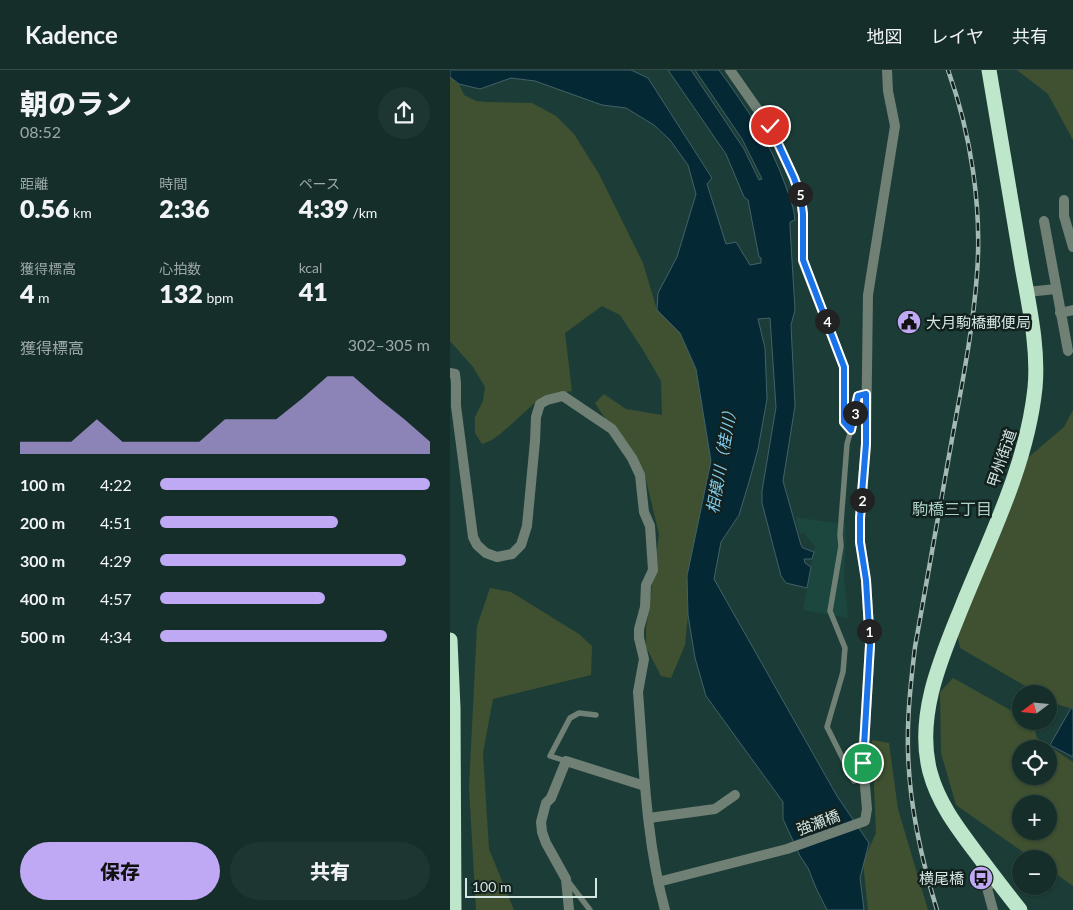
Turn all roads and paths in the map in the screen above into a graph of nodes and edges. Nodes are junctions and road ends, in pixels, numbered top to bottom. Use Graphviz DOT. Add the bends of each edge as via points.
graph roads {
  1 [pos="730,70"];
  2 [pos="887,70"];
  3 [pos="989,70"];
  4 [pos="1064,200"];
  5 [pos="1044,221"];
  6 [pos="1073,247"];
  7 [pos="1056,289"];
  8 [pos="1027,292"];
  9 [pos="1073,310"];
  10 [pos="1060,313"];
  11 [pos="1068,351"];
  12 [pos="450,374"];
  13 [pos="866,394"];
  14 [pos="851,430"];
  15 [pos="450,640"];
  16 [pos="453,708"];
  17 [pos="596,715"];
  18 [pos="566,762"];
  19 [pos="854,781"];
  20 [pos="645,786"];
  21 [pos="735,795"];
  22 [pos="649,818"];
  23 [pos="566,879"];
  24 [pos="995,879"];
  25 [pos="658,882"];
  26 [pos="454,910"];
  27 [pos="460,910"];
  28 [pos="569,910"];
  29 [pos="590,910"];
  30 [pos="665,910"];
  31 [pos="993,910"];
  32 [pos="1020,910"];
  1 -- 14 [label="street" via="770,126 801,198 803,260 844,367 844,422"];
  2 -- 13 [label="street" via="895,126 868,295"];
  3 -- 8 [label="highway, 甲州街道"];
  4 -- 6 [label="street" via="1064,216"];
  5 -- 7 [label="street"];
  7 -- 8 [label="street"];
  7 -- 10 [label="street"];
  8 -- 24 [label="highway, 甲州街道" via="1036,364 1030,424 1019,464 944,651 928,711 926,748 937,792 949,817"];
  9 -- 10 [label="street"];
  10 -- 11 [label="street"];
  12 -- 20 [label="street" via="455,374 456,406 473,537 486,553 497,557 512,554 522,546 540,404 563,396 612,429 632,458 640,475 644,512 650,526 652,570 646,585 638,638 644,658 638,692"];
  13 -- 14 [label="street" via="858,396"];
  13 -- 25 [label="street, 強瀬橋" via="860,534 870,645 863,763 865,821 787,849"];
  14 -- 19 [label="lane" via="847,444 841,546 830,611 845,648 843,672 827,727"];
  15 -- 16 [label="highway"];
  16 -- 26 [label="highway"];
  16 -- 27 [label="highway"];
  17 -- 18 [label="lane" via="579,713 570,718 550,756"];
  18 -- 20 [label="street"];
  18 -- 23 [label="street" via="546,803 541,822 546,843"];
  20 -- 22 [label="street"];
  21 -- 22 [label="street" via="715,809"];
  22 -- 25 [label="street"];
  23 -- 28 [label="street"];
  23 -- 29 [label="lane"];
  24 -- 31 [label="street" via="988,888"];
  24 -- 32 [label="highway, 甲州街道"];
  25 -- 30 [label="street"];
}
